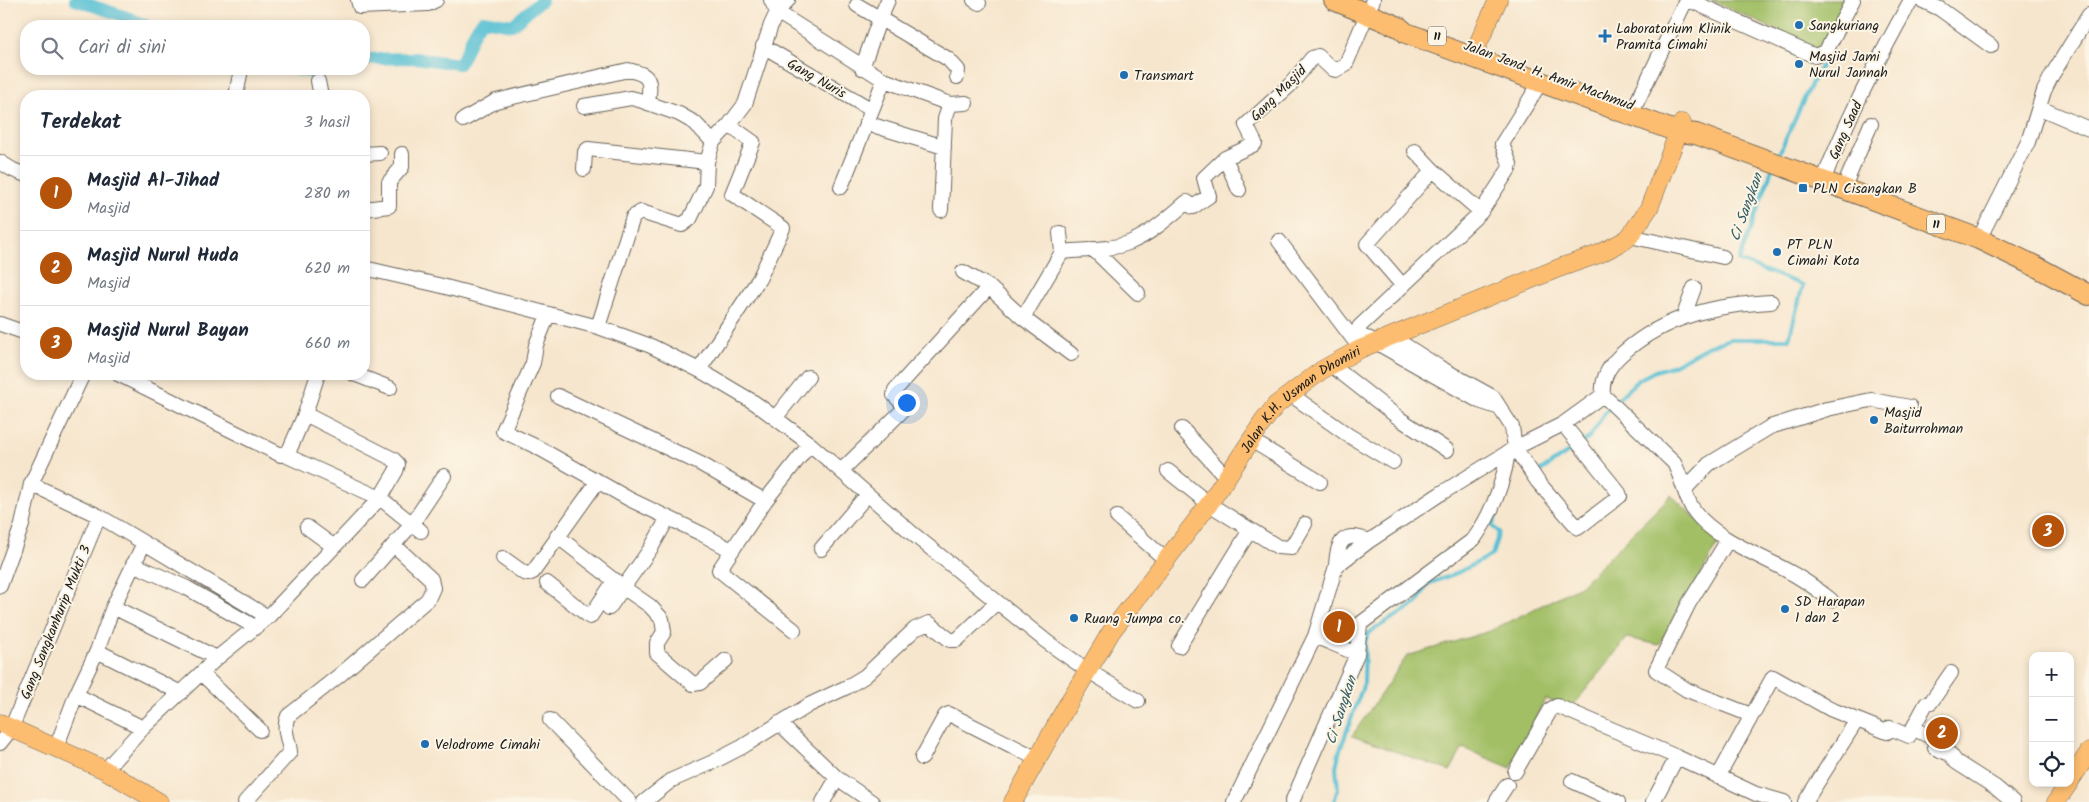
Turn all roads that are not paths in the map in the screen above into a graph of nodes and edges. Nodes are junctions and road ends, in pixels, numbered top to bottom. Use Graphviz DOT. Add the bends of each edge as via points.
graph roads {
  1 [pos="358,0"];
  2 [pos="436,0"];
  3 [pos="888,0"];
  4 [pos="1334,0"];
  5 [pos="1498,0"];
  6 [pos="1687,0"];
  7 [pos="1853,0"];
  8 [pos="1911,0"];
  9 [pos="1921,0"];
  10 [pos="780,4"];
  11 [pos="857,5"];
  12 [pos="1370,7"];
  13 [pos="2089,15"];
  14 [pos="880,18"];
  15 [pos="763,46"];
  16 [pos="1991,46"];
  17 [pos="1473,53"];
  18 [pos="862,68"];
  19 [pos="240,75"];
  20 [pos="957,77"];
  21 [pos="884,80"];
  22 [pos="318,81"];
  23 [pos="1540,83"];
  24 [pos="237,90"];
  25 [pos="320,90"];
  26 [pos="648,103"];
  27 [pos="966,103"];
  28 [pos="950,104"];
  29 [pos="584,106"];
  30 [pos="1635,106"];
  31 [pos="2040,108"];
  32 [pos="872,110"];
  33 [pos="463,120"];
  34 [pos="866,123"];
  35 [pos="1871,124"];
  36 [pos="729,126"];
  37 [pos="2089,129"];
  38 [pos="1686,130"];
  39 [pos="713,142"];
  40 [pos="944,147"];
  41 [pos="1415,151"];
  42 [pos="380,153"];
  43 [pos="370,154"];
  44 [pos="402,154"];
  45 [pos="1225,158"];
  46 [pos="0,162"];
  47 [pos="707,162"];
  48 [pos="584,169"];
  49 [pos="1433,170"];
  50 [pos="20,173"];
  51 [pos="1823,181"];
  52 [pos="840,187"];
  53 [pos="1843,189"];
  54 [pos="1239,190"];
  55 [pos="370,208"];
  56 [pos="941,210"];
  57 [pos="1481,212"];
  58 [pos="1060,233"];
  59 [pos="1630,236"];
  60 [pos="1979,240"];
  61 [pos="1279,241"];
  62 [pos="1093,249"];
  63 [pos="1062,252"];
  64 [pos="1723,257"];
  65 [pos="370,269"];
  66 [pos="963,272"];
  67 [pos="989,286"];
  68 [pos="1403,286"];
  69 [pos="1694,288"];
  70 [pos="1138,293"];
  71 [pos="2089,295"];
  72 [pos="1771,302"];
  73 [pos="548,315"];
  74 [pos="1023,318"];
  75 [pos="1683,318"];
  76 [pos="0,324"];
  77 [pos="598,327"];
  78 [pos="20,331"];
  79 [pos="1376,343"];
  80 [pos="1071,354"];
  81 [pos="1330,364"];
  82 [pos="699,370"];
  83 [pos="808,377"];
  84 [pos="80,380"];
  85 [pos="146,380"];
  86 [pos="316,380"];
  87 [pos="369,380"];
  88 [pos="390,388"];
  89 [pos="1290,394"];
  90 [pos="558,396"];
  91 [pos="1612,402"];
  92 [pos="1910,407"];
  93 [pos="305,414"];
  94 [pos="775,418"];
  95 [pos="1563,424"];
  96 [pos="1182,429"];
  97 [pos="1251,440"];
  98 [pos="810,444"];
  99 [pos="1447,450"];
  100 [pos="1511,450"];
  101 [pos="285,455"];
  102 [pos="1393,462"];
  103 [pos="841,471"];
  104 [pos="1168,471"];
  105 [pos="444,476"];
  106 [pos="1227,478"];
  107 [pos="598,481"];
  108 [pos="1320,482"];
  109 [pos="31,484"];
  110 [pos="1685,490"];
  111 [pos="867,495"];
  112 [pos="380,498"];
  113 [pos="765,501"];
  114 [pos="1209,504"];
  115 [pos="99,516"];
  116 [pos="1117,517"];
  117 [pos="668,518"];
  118 [pos="1304,524"];
  119 [pos="307,527"];
  120 [pos="417,528"];
  121 [pos="1250,530"];
  122 [pos="558,536"];
  123 [pos="1728,540"];
  124 [pos="144,543"];
  125 [pos="394,545"];
  126 [pos="333,546"];
  127 [pos="821,549"];
  128 [pos="731,550"];
  129 [pos="503,558"];
  130 [pos="1165,559"];
  131 [pos="133,564"];
  132 [pos="363,580"];
  133 [pos="547,583"];
  134 [pos="619,584"];
  135 [pos="0,586"];
  136 [pos="1831,600"];
  137 [pos="996,602"];
  138 [pos="113,607"];
  139 [pos="609,608"];
  140 [pos="268,617"];
  141 [pos="255,627"];
  142 [pos="794,630"];
  143 [pos="1315,636"];
  144 [pos="1179,646"];
  145 [pos="97,651"];
  146 [pos="1357,654"];
  147 [pos="217,658"];
  148 [pos="726,660"];
  149 [pos="1087,670"];
  150 [pos="1951,673"];
  151 [pos="202,674"];
  152 [pos="181,693"];
  153 [pos="76,695"];
  154 [pos="1138,701"];
  155 [pos="1751,715"];
  156 [pos="550,720"];
  157 [pos="1857,720"];
  158 [pos="779,723"];
  159 [pos="6,726"];
  160 [pos="143,728"];
  161 [pos="1913,728"];
  162 [pos="260,730"];
  163 [pos="0,743"];
  164 [pos="56,748"];
  165 [pos="2089,752"];
  166 [pos="1677,757"];
  167 [pos="922,758"];
  168 [pos="1036,758"];
  169 [pos="104,770"];
  170 [pos="1515,772"];
  171 [pos="2074,776"];
  172 [pos="1718,777"];
  173 [pos="837,778"];
  174 [pos="1572,781"];
  175 [pos="1507,785"];
  176 [pos="2066,787"];
  177 [pos="1500,801"];
  178 [pos="159,802"];
  179 [pos="245,802"];
  180 [pos="630,802"];
  181 [pos="644,802"];
  182 [pos="823,802"];
  183 [pos="872,802"];
  184 [pos="1013,802"];
  185 [pos="1234,802"];
  186 [pos="1292,802"];
  187 [pos="1618,802"];
  188 [pos="1653,802"];
  189 [pos="1784,802"];
  190 [pos="1805,802"];
  191 [pos="2013,802"];
  192 [pos="2056,802"];
  1 -- 2 [label="street" via="360,7 428,4"];
  3 -- 14 [label="street"];
  4 -- 12 [label="highway, Jalan Jend. H. Amir Machmud / 11"];
  5 -- 17 [label="main road"];
  6 -- 7 [label="street" via="1815,56 1826,50"];
  6 -- 30 [label="street"];
  8 -- 51 [label="street, Gang Saad" via="1875,65"];
  9 -- 16 [label="street" via="1940,9"];
  10 -- 15 [label="street"];
  10 -- 18 [label="street"];
  11 -- 14 [label="street"];
  12 -- 17 [label="highway, Jalan Jend. H. Amir Machmud / 11" via="1406,33"];
  12 -- 45 [label="street, Gang Masjid" via="1346,64 1336,70 1318,56 1312,58 1290,85 1246,125 1254,145"];
  13 -- 31 [label="street" via="2052,75"];
  14 -- 18 [label="street"];
  14 -- 20 [label="street" via="948,59 958,70"];
  15 -- 32 [label="street, Gang Nuris"];
  15 -- 36 [label="street" via="745,104"];
  17 -- 23 [label="highway, Jalan Jend. H. Amir Machmud / 11"];
  17 -- 30 [label="highway, Jalan Jend. H. Amir Machmud / 11"];
  18 -- 21 [label="street"];
  19 -- 24 [label="street"];
  21 -- 28 [label="street"];
  21 -- 32 [label="street"];
  22 -- 25 [label="street"];
  23 -- 38 [label="highway, Jalan Jend. H. Amir Machmud / 11"];
  23 -- 57 [label="street" via="1502,144 1509,169"];
  26 -- 29 [label="street" via="631,98"];
  26 -- 33 [label="street" via="648,79 628,70 496,101"];
  26 -- 39 [label="street" via="695,123"];
  27 -- 28 [label="street"];
  28 -- 40 [label="street" via="945,120"];
  30 -- 38 [label="highway, Jalan Jend. H. Amir Machmud / 11"];
  31 -- 37 [label="street"];
  31 -- 60 [label="street" via="2028,142"];
  32 -- 34 [label="street"];
  34 -- 40 [label="street"];
  34 -- 52 [label="street"];
  35 -- 53 [label="street"];
  36 -- 39 [label="street"];
  36 -- 82 [label="street" via="753,142 732,194 783,228 758,279"];
  38 -- 51 [label="highway, Jalan Jend. H. Amir Machmud / 11"];
  38 -- 59 [label="main road, Jalan K.H. Usman Dhomiri" via="1648,208"];
  39 -- 47 [label="street"];
  40 -- 56 [label="street"];
  41 -- 49 [label="street"];
  42 -- 43 [label="street"];
  44 -- 55 [label="street" via="402,168 389,182 389,206"];
  45 -- 54 [label="street"];
  45 -- 62 [label="street, Gang Masjid" via="1204,178 1209,196 1194,207 1188,202 1130,243"];
  46 -- 50 [label="street"];
  47 -- 48 [label="street" via="588,149"];
  47 -- 77 [label="street" via="706,186 686,223 682,225 641,212 633,217"];
  49 -- 57 [label="street"];
  49 -- 68 [label="street" via="1367,244"];
  51 -- 53 [label="highway, Jalan Jend. H. Amir Machmud / 11"];
  53 -- 60 [label="highway, Jalan Jend. H. Amir Machmud / 11"];
  57 -- 68 [label="street"];
  58 -- 63 [label="street"];
  59 -- 64 [label="street"];
  59 -- 79 [label="main road, Jalan K.H. Usman Dhomiri" via="1599,254"];
  60 -- 71 [label="highway, Jalan Jend. H. Amir Machmud / 11"];
  61 -- 79 [label="street"];
  62 -- 63 [label="street"];
  62 -- 70 [label="street"];
  63 -- 74 [label="street"];
  65 -- 73 [label="street"];
  66 -- 67 [label="street"];
  67 -- 74 [label="street"];
  67 -- 103 [label="street" via="896,390 894,395 905,406 904,409"];
  68 -- 79 [label="street" via="1359,327 1363,337"];
  69 -- 75 [label="street"];
  72 -- 75 [label="street" via="1736,304"];
  73 -- 77 [label="street"];
  73 -- 107 [label="street" via="536,345 533,363 502,431"];
  74 -- 80 [label="street"];
  75 -- 91 [label="street" via="1637,340 1617,358 1604,382"];
  76 -- 78 [label="street"];
  77 -- 82 [label="street" via="651,346"];
  79 -- 81 [label="main road, Jalan K.H. Usman Dhomiri"];
  79 -- 100 [label="street" via="1404,346 1493,396 1512,426"];
  81 -- 89 [label="main road, Jalan K.H. Usman Dhomiri"];
  81 -- 99 [label="street" via="1400,419"];
  82 -- 94 [label="street"];
  83 -- 94 [label="street"];
  84 -- 109 [label="street"];
  85 -- 101 [label="street"];
  86 -- 93 [label="street"];
  87 -- 88 [label="street"];
  89 -- 97 [label="main road, Jalan K.H. Usman Dhomiri" via="1270,413"];
  89 -- 102 [label="street"];
  90 -- 113 [label="street" via="701,464"];
  91 -- 95 [label="street"];
  91 -- 110 [label="street" via="1674,463"];
  92 -- 110 [label="street" via="1871,400 1826,409 1770,427 1709,464"];
  93 -- 101 [label="street"];
  93 -- 112 [label="street" via="398,464"];
  94 -- 98 [label="street"];
  95 -- 100 [label="street"];
  95 -- 100 [label="street" via="1620,496 1578,528"];
  96 -- 106 [label="street"];
  97 -- 106 [label="main road, Jalan K.H. Usman Dhomiri"];
  97 -- 108 [label="street"];
  98 -- 103 [label="street"];
  98 -- 113 [label="street"];
  100 -- 143 [label="street" via="1369,541 1336,566"];
  100 -- 146 [label="street" via="1498,495 1474,539 1360,624"];
  101 -- 112 [label="street"];
  103 -- 111 [label="street"];
  104 -- 114 [label="street"];
  105 -- 120 [label="street"];
  106 -- 114 [label="main road, Jalan K.H. Usman Dhomiri"];
  107 -- 117 [label="street"];
  107 -- 122 [label="street"];
  109 -- 115 [label="street"];
  109 -- 135 [label="street" via="22,525"];
  110 -- 123 [label="street" via="1699,517"];
  111 -- 127 [label="street"];
  111 -- 137 [label="street"];
  112 -- 120 [label="street"];
  112 -- 126 [label="street"];
  113 -- 128 [label="street"];
  114 -- 121 [label="street"];
  114 -- 130 [label="main road, Jalan K.H. Usman Dhomiri"];
  115 -- 124 [label="street"];
  115 -- 159 [label="street, Gang Sangkanhurip Mukti 3"];
  116 -- 130 [label="street"];
  117 -- 128 [label="street"];
  117 -- 134 [label="street" via="650,548"];
  118 -- 121 [label="street" via="1288,550"];
  119 -- 126 [label="street"];
  120 -- 125 [label="street"];
  121 -- 144 [label="street"];
  122 -- 129 [label="street" via="530,574"];
  122 -- 134 [label="street"];
  123 -- 136 [label="street" via="1788,571"];
  123 -- 155 [label="street" via="1689,603 1656,670 1687,690"];
  124 -- 131 [label="street"];
  124 -- 140 [label="street"];
  125 -- 132 [label="street"];
  125 -- 179 [label="street" via="431,579 433,583 428,599 288,716 284,725 290,752"];
  126 -- 140 [label="street"];
  128 -- 142 [label="street" via="719,570"];
  130 -- 149 [label="main road, Jalan K.H. Usman Dhomiri"];
  131 -- 138 [label="street"];
  131 -- 141 [label="street" via="187,588"];
  133 -- 134 [label="street" via="590,617"];
  134 -- 139 [label="street"];
  134 -- 148 [label="street" via="650,606 662,619 664,632 657,643 657,653 692,684 700,683"];
  137 -- 149 [label="street"];
  137 -- 158 [label="street" via="957,640 950,640 929,623 915,629 865,676"];
  138 -- 145 [label="street"];
  138 -- 147 [label="street"];
  140 -- 141 [label="street"];
  141 -- 147 [label="street"];
  143 -- 146 [label="street"];
  143 -- 185 [label="street"];
  145 -- 152 [label="street"];
  145 -- 153 [label="street"];
  146 -- 186 [label="street"];
  147 -- 151 [label="street"];
  149 -- 154 [label="street"];
  149 -- 168 [label="main road, Jalan K.H. Usman Dhomiri"];
  150 -- 161 [label="street" via="1931,702 1926,704"];
  151 -- 152 [label="street"];
  151 -- 162 [label="street"];
  152 -- 160 [label="street"];
  153 -- 160 [label="street"];
  153 -- 164 [label="street"];
  155 -- 157 [label="street" via="1773,677 1828,708"];
  155 -- 172 [label="street"];
  156 -- 180 [label="street"];
  157 -- 161 [label="street" via="1886,732 1890,728 1909,736"];
  157 -- 190 [label="street"];
  158 -- 173 [label="street"];
  158 -- 181 [label="street" via="742,747 672,780"];
  159 -- 163 [label="street, Gang Sangkanhurip Mukti 3"];
  159 -- 164 [label="main road"];
  160 -- 169 [label="street"];
  161 -- 191 [label="street" via="1938,741 1936,748 1950,754 1956,762 1996,787"];
  164 -- 169 [label="main road"];
  165 -- 171 [label="main road"];
  166 -- 170 [label="street" via="1555,706"];
  166 -- 172 [label="street"];
  166 -- 188 [label="street"];
  167 -- 168 [label="street" via="948,714"];
  168 -- 184 [label="main road, Jalan K.H. Usman Dhomiri"];
  169 -- 178 [label="main road"];
  172 -- 189 [label="street"];
  173 -- 182 [label="street"];
  173 -- 183 [label="street"];
  174 -- 187 [label="street"];
  175 -- 177 [label="street"];
  176 -- 192 [label="main road"];
}
